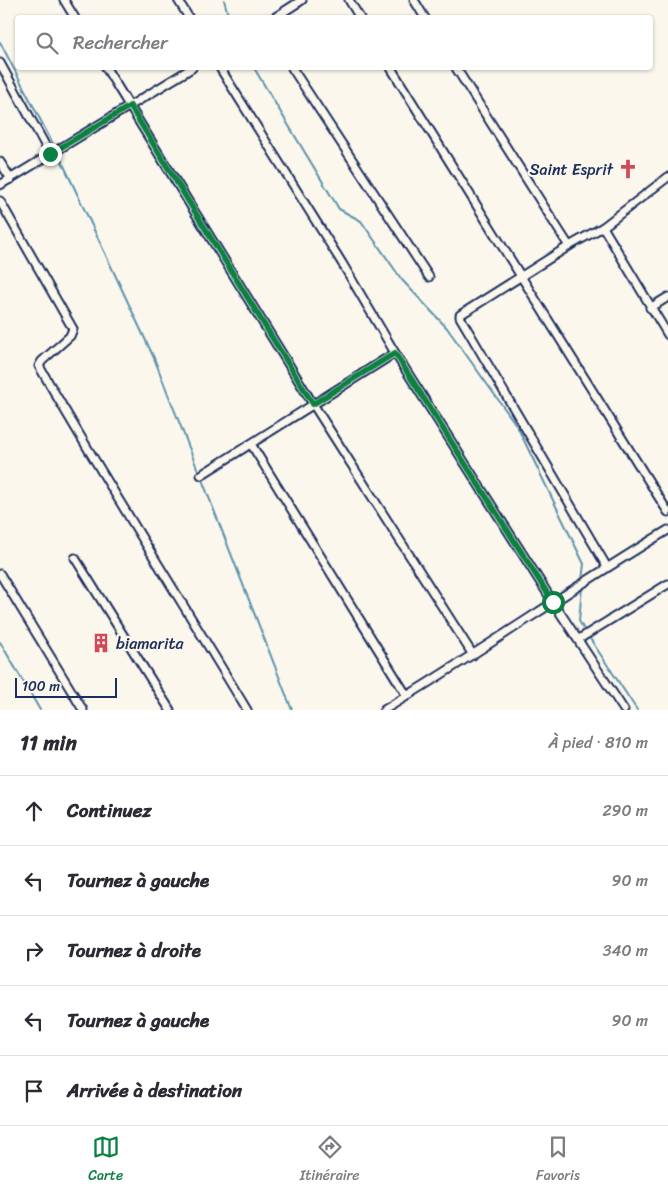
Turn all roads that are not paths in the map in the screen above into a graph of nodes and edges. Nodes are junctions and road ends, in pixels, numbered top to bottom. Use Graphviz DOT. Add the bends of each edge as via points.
graph roads {
  1 [pos="64,0"];
  2 [pos="178,0"];
  3 [pos="302,0"];
  4 [pos="349,0"];
  5 [pos="414,0"];
  6 [pos="73,15"];
  7 [pos="187,15"];
  8 [pos="279,15"];
  9 [pos="358,15"];
  10 [pos="423,15"];
  11 [pos="0,64"];
  12 [pos="107,70"];
  13 [pos="189,70"];
  14 [pos="221,70"];
  15 [pos="293,70"];
  16 [pos="392,70"];
  17 [pos="457,70"];
  18 [pos="130,106"];
  19 [pos="50,154"];
  20 [pos="0,162"];
  21 [pos="668,177"];
  22 [pos="10,179"];
  23 [pos="0,185"];
  24 [pos="0,201"];
  25 [pos="603,227"];
  26 [pos="569,246"];
  27 [pos="429,278"];
  28 [pos="522,278"];
  29 [pos="668,297"];
  30 [pos="650,308"];
  31 [pos="668,336"];
  32 [pos="395,353"];
  33 [pos="313,404"];
  34 [pos="251,444"];
  35 [pos="201,474"];
  36 [pos="668,512"];
  37 [pos="668,530"];
  38 [pos="75,558"];
  39 [pos="607,566"];
  40 [pos="1,577"];
  41 [pos="668,584"];
  42 [pos="553,602"];
  43 [pos="579,639"];
  44 [pos="472,655"];
  45 [pos="407,696"];
  46 [pos="83,710"];
  47 [pos="170,710"];
  48 [pos="247,710"];
  49 [pos="384,710"];
  50 [pos="624,710"];
  1 -- 6 [label="street"];
  2 -- 7 [label="street"];
  3 -- 8 [label="street"];
  4 -- 9 [label="street"];
  5 -- 10 [label="street"];
  11 -- 19 [label="street"];
  12 -- 18 [label="street"];
  13 -- 18 [label="street"];
  14 -- 32 [label="street"];
  15 -- 27 [label="street"];
  16 -- 28 [label="street"];
  17 -- 26 [label="street"];
  18 -- 19 [label="street"];
  18 -- 33 [label="street"];
  19 -- 22 [label="street"];
  20 -- 22 [label="street"];
  21 -- 25 [label="street"];
  22 -- 23 [label="street"];
  24 -- 48 [label="street" via="73,329 40,366"];
  25 -- 26 [label="street"];
  25 -- 30 [label="street"];
  26 -- 28 [label="street"];
  28 -- 36 [label="street"];
  28 -- 39 [label="street" via="460,317"];
  29 -- 30 [label="street"];
  30 -- 31 [label="street"];
  32 -- 33 [label="street"];
  32 -- 42 [label="street"];
  33 -- 34 [label="street"];
  33 -- 44 [label="street"];
  34 -- 35 [label="street"];
  34 -- 45 [label="street"];
  37 -- 39 [label="street"];
  38 -- 47 [label="street"];
  39 -- 42 [label="street"];
  40 -- 46 [label="street"];
  41 -- 43 [label="street"];
  42 -- 43 [label="street"];
  42 -- 44 [label="street"];
  43 -- 50 [label="street"];
  44 -- 45 [label="street"];
  45 -- 49 [label="street"];
}
